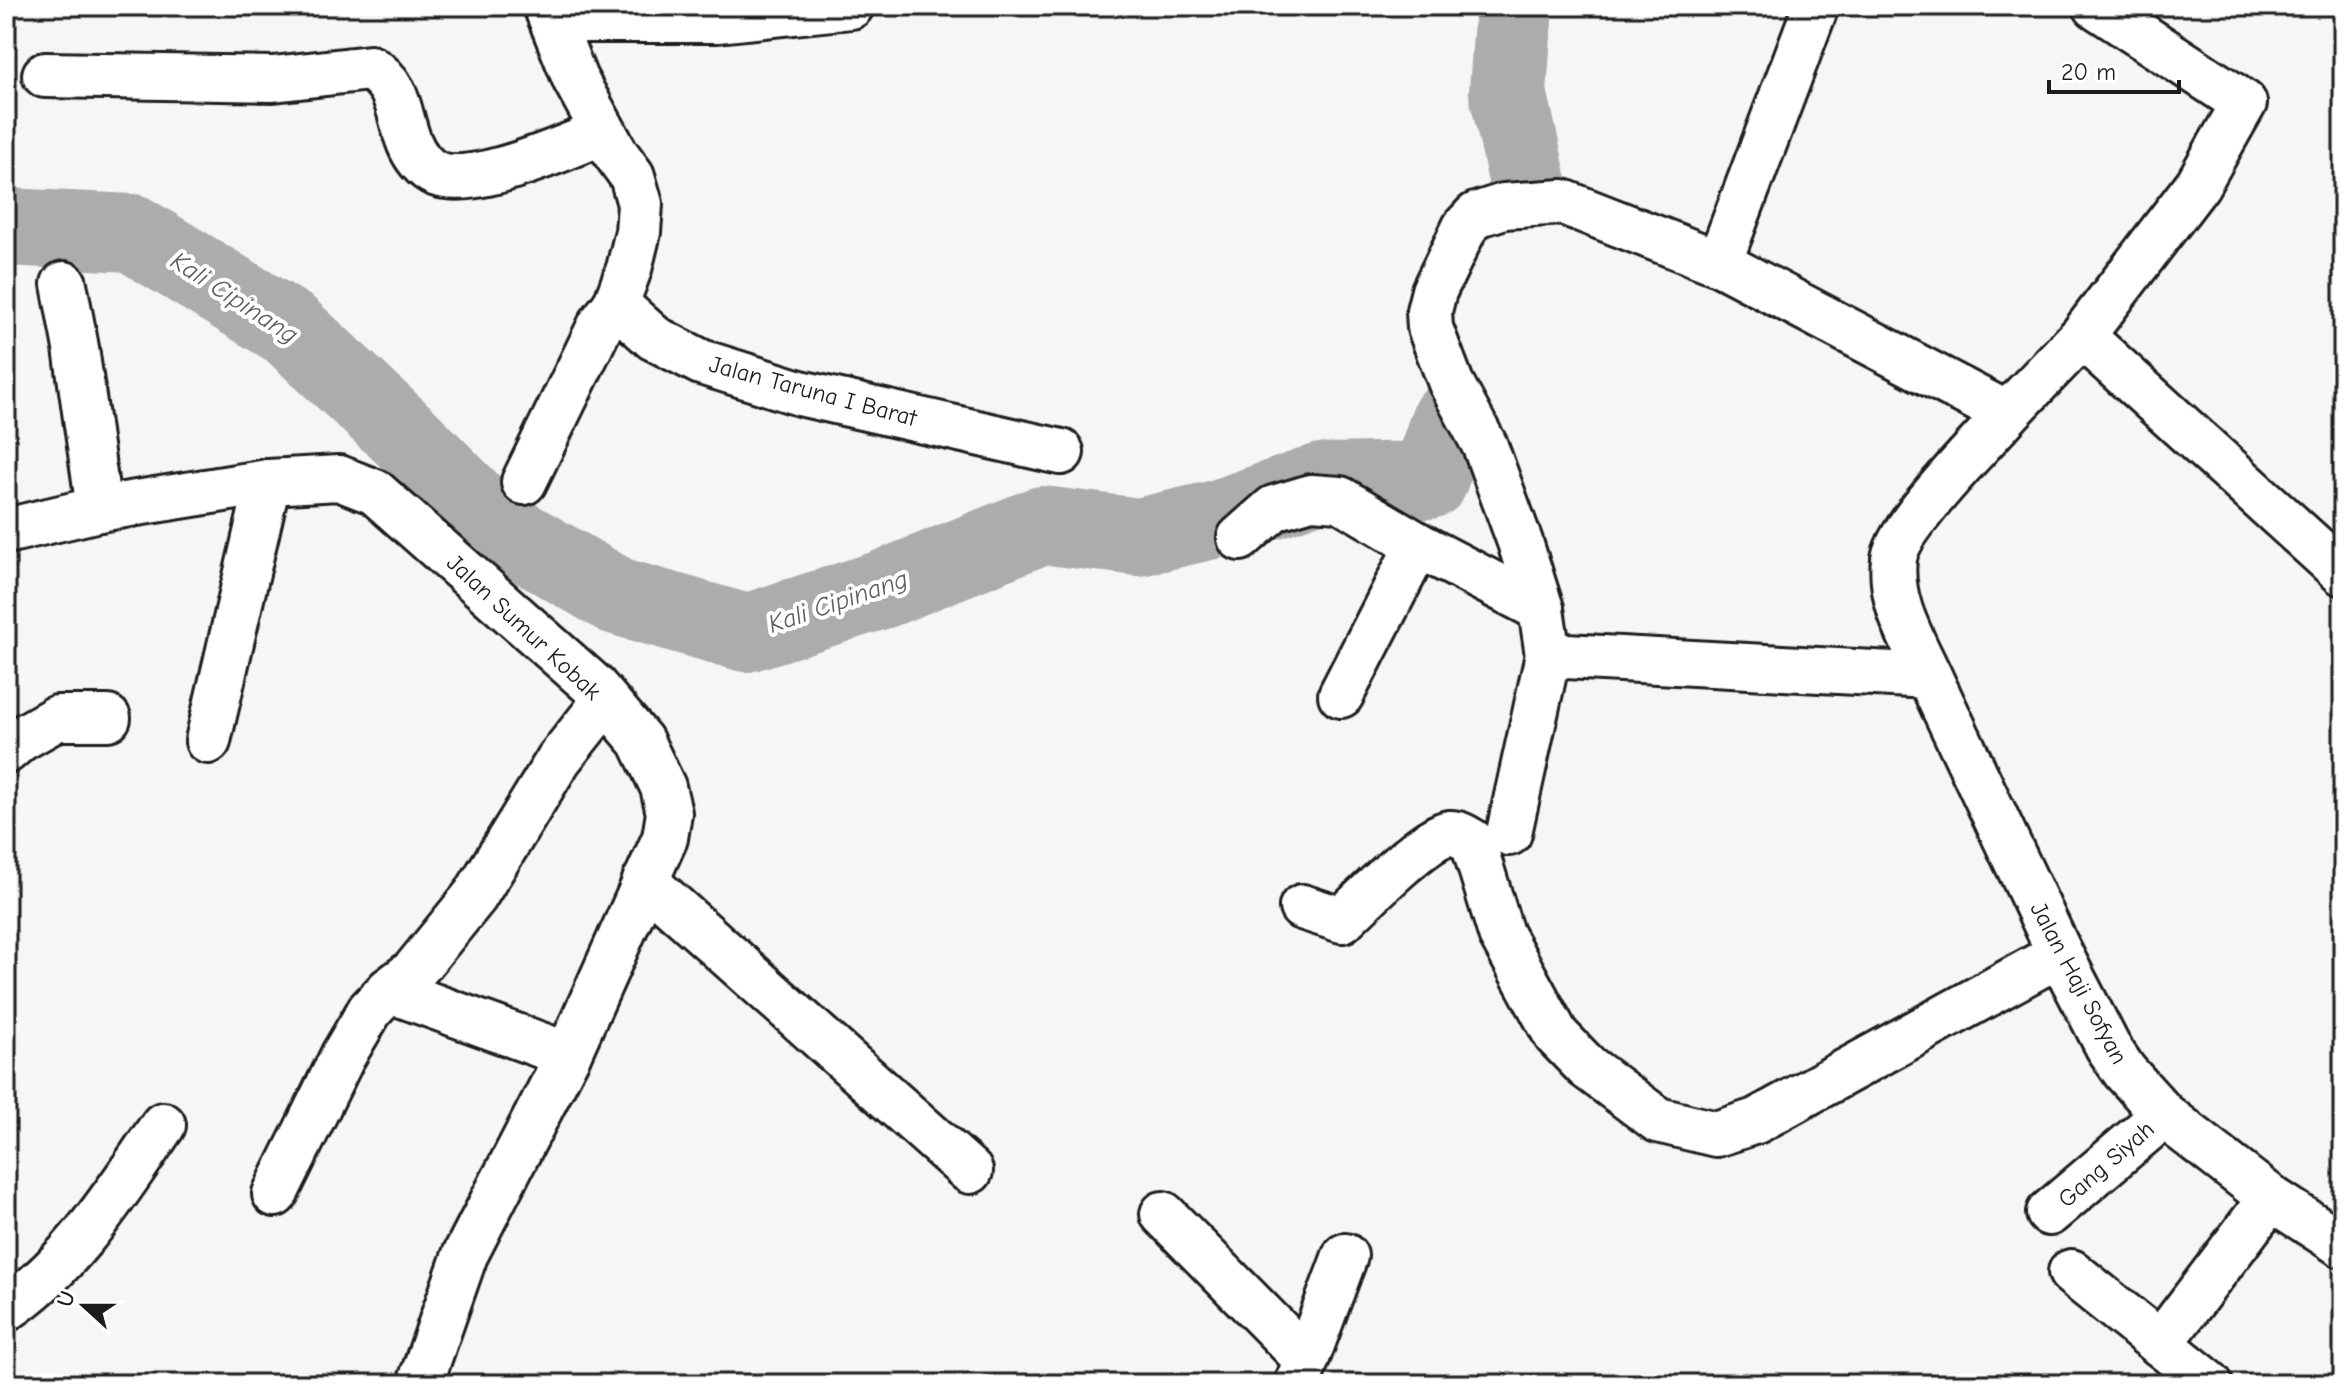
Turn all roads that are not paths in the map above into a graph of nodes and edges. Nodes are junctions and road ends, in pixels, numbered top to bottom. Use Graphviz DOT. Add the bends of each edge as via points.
graph roads {
  1 [pos="851,6"];
  2 [pos="1816,6"];
  3 [pos="2096,6"];
  4 [pos="549,13"];
  5 [pos="45,75"];
  6 [pos="603,132"];
  7 [pos="1719,263"];
  8 [pos="64,284"];
  9 [pos="616,304"];
  10 [pos="2082,336"];
  11 [pos="2007,414"];
  12 [pos="1061,452"];
  13 [pos="268,482"];
  14 [pos="524,482"];
  15 [pos="99,509"];
  16 [pos="6,531"];
  17 [pos="1240,538"];
  18 [pos="1418,545"];
  19 [pos="2343,573"];
  20 [pos="1541,609"];
  21 [pos="1548,655"];
  22 [pos="1931,681"];
  23 [pos="1341,695"];
  24 [pos="605,701"];
  25 [pos="108,718"];
  26 [pos="208,741"];
  27 [pos="6,751"];
  28 [pos="1509,833"];
  29 [pos="645,881"];
  30 [pos="1302,907"];
  31 [pos="2060,954"];
  32 [pos="389,990"];
  33 [pos="568,1055"];
  34 [pos="2164,1115"];
  35 [pos="163,1125"];
  36 [pos="970,1171"];
  37 [pos="275,1194"];
  38 [pos="2271,1198"];
  39 [pos="2049,1213"];
  40 [pos="1163,1214"];
  41 [pos="2343,1245"];
  42 [pos="1345,1256"];
  43 [pos="2071,1272"];
  44 [pos="6,1309"];
  45 [pos="2160,1344"];
  46 [pos="1301,1371"];
  47 [pos="420,1384"];
  48 [pos="2210,1384"];
  1 -- 4 [label="street" via="717,20"];
  2 -- 7 [label="street"];
  3 -- 10 [label="street, Jalan Haji Sofyan" via="2244,103 2198,184"];
  4 -- 6 [label="street"];
  5 -- 6 [label="street" via="273,79 370,68 398,100 421,164 457,178 527,163"];
  6 -- 9 [label="street" via="632,176 640,204 638,232"];
  7 -- 11 [label="street"];
  7 -- 20 [label="street" via="1563,202 1489,209 1465,227 1434,291 1430,328 1451,383 1485,446"];
  8 -- 15 [label="street"];
  9 -- 12 [label="street, Jalan Taruna I Barat" via="654,338 701,362 800,393"];
  9 -- 14 [label="street" via="601,324"];
  10 -- 11 [label="street, Jalan Haji Sofyan"];
  10 -- 19 [label="street"];
  11 -- 22 [label="street, Jalan Haji Sofyan" via="1923,510 1894,558 1899,612"];
  13 -- 15 [label="street, Jalan Sumur Kobak"];
  13 -- 24 [label="street, Jalan Sumur Kobak" via="339,478 375,492"];
  13 -- 26 [label="street"];
  15 -- 16 [label="street, Jalan Sumur Kobak"];
  17 -- 18 [label="street" via="1274,508 1311,497 1340,499"];
  18 -- 20 [label="street"];
  18 -- 23 [label="street"];
  20 -- 21 [label="street"];
  21 -- 22 [label="street"];
  21 -- 28 [label="street"];
  22 -- 31 [label="street, Jalan Haji Sofyan"];
  24 -- 29 [label="street, Jalan Sumur Kobak" via="641,741 669,813 665,838"];
  24 -- 32 [label="street" via="559,759 475,896 414,971"];
  25 -- 27 [label="street" via="57,718"];
  29 -- 33 [label="street, Jalan Sumur Kobak"];
  29 -- 36 [label="street"];
  30 -- 31 [label="street" via="1342,920 1439,835 1462,835 1473,842 1501,934 1556,1035 1587,1067 1658,1120 1716,1134 1756,1121"];
  31 -- 34 [label="street, Jalan Haji Sofyan" via="2108,1047"];
  32 -- 33 [label="street"];
  32 -- 37 [label="street" via="370,1010 343,1056"];
  33 -- 47 [label="street, Jalan Sumur Kobak" via="465,1255"];
  34 -- 38 [label="street, Jalan Haji Sofyan"];
  34 -- 39 [label="street, Gang Siyah"];
  35 -- 44 [label="street" via="77,1243"];
  38 -- 41 [label="street, Jalan Haji Sofyan"];
  38 -- 45 [label="street"];
  40 -- 46 [label="street"];
  42 -- 46 [label="street"];
  43 -- 45 [label="street"];
  45 -- 48 [label="street"];
}
